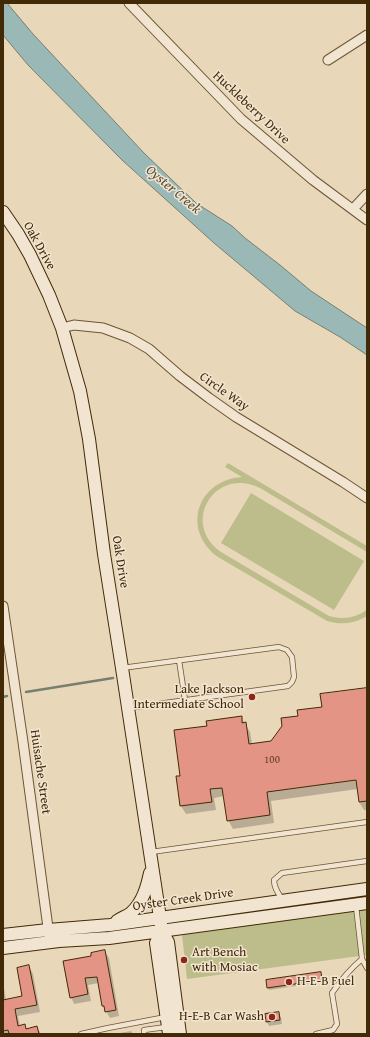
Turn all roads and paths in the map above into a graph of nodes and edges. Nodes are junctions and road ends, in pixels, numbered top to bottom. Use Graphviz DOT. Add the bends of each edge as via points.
graph roads {
  1 [pos="129,3"];
  2 [pos="367,35"];
  3 [pos="328,60"];
  4 [pos="367,194"];
  5 [pos="353,209"];
  6 [pos="3,212"];
  7 [pos="367,220"];
  8 [pos="62,328"];
  9 [pos="367,498"];
  10 [pos="3,606"];
  11 [pos="179,660"];
  12 [pos="122,668"];
  13 [pos="185,700"];
  14 [pos="128,708"];
  15 [pos="367,822"];
  16 [pos="150,852"];
  17 [pos="367,861"];
  18 [pos="152,868"];
  19 [pos="367,889"];
  20 [pos="283,900"];
  21 [pos="361,904"];
  22 [pos="160,918"];
  23 [pos="110,925"];
  24 [pos="48,930"];
  25 [pos="162,931"];
  26 [pos="3,935"];
  27 [pos="50,942"];
  28 [pos="3,948"];
  29 [pos="362,958"];
  30 [pos="367,967"];
  31 [pos="165,1023"];
  32 [pos="81,1034"];
  33 [pos="144,1034"];
  34 [pos="180,1034"];
  35 [pos="316,1034"];
  1 -- 5 [label="street, Huckleberry Drive" via="241,119 313,180"];
  2 -- 3 [label="street"];
  4 -- 5 [label="street"];
  5 -- 7 [label="street, Huckleberry Drive"];
  6 -- 8 [label="main road, Oak Drive" via="30,255"];
  8 -- 9 [label="street, Circle Way" via="74,325 103,328 130,338 149,349 180,376 231,413"];
  8 -- 12 [label="main road, Oak Drive" via="80,391 89,439"];
  10 -- 24 [label="street, Huisache Street"];
  11 -- 12 [label="lane"];
  11 -- 13 [label="lane"];
  11 -- 13 [label="lane" via="279,647 287,650 292,657 294,677 288,686"];
  12 -- 14 [label="main road, Oak Drive"];
  13 -- 14 [label="lane"];
  14 -- 16 [label="main road, Oak Drive"];
  15 -- 16 [label="lane"];
  16 -- 18 [label="main road, Oak Drive"];
  17 -- 20 [label="lane" via="282,873 274,880 274,884"];
  18 -- 22 [label="main road, Oak Drive"];
  18 -- 23 [label="main road" via="145,892 134,909"];
  19 -- 20 [label="main road, Oyster Creek Drive"];
  20 -- 22 [label="main road, Oyster Creek Drive"];
  21 -- 25 [label="main road"];
  21 -- 29 [label="lane"];
  22 -- 23 [label="main road, Oyster Creek Drive"];
  22 -- 25 [label="main road, Oak Drive"];
  23 -- 24 [label="main road, Oyster Creek Drive"];
  24 -- 26 [label="main road, Oyster Creek Drive"];
  24 -- 27 [label="street, Huisache Street"];
  25 -- 27 [label="main road"];
  25 -- 31 [label="main road, Oak Drive" via="168,942"];
  27 -- 28 [label="main road"];
  29 -- 30 [label="lane"];
  29 -- 35 [label="lane" via="332,993 337,1024 333,1030"];
  31 -- 32 [label="lane"];
  31 -- 33 [label="lane" via="144,1030"];
  31 -- 34 [label="main road, Oak Drive"];
}
